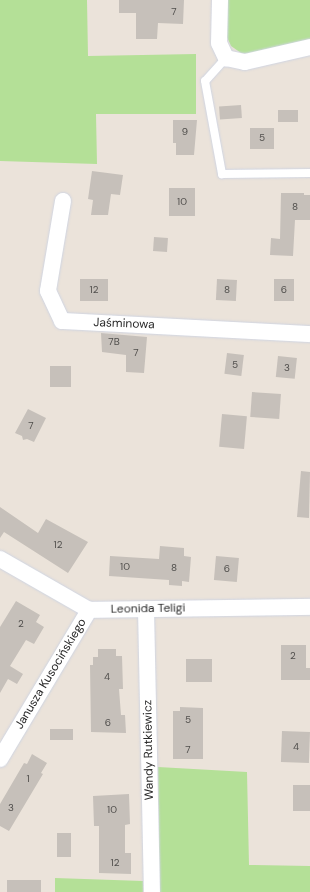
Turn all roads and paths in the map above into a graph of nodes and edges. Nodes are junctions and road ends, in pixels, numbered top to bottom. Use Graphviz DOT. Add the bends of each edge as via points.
graph roads {
  1 [pos="220,0"];
  2 [pos="310,47"];
  3 [pos="226,58"];
  4 [pos="310,173"];
  5 [pos="63,201"];
  6 [pos="310,334"];
  7 [pos="0,559"];
  8 [pos="310,607"];
  9 [pos="146,609"];
  10 [pos="89,610"];
  11 [pos="0,759"];
  12 [pos="152,892"];
  1 -- 3 [label="street" via="219,43"];
  2 -- 3 [label="street" via="245,62"];
  3 -- 4 [label="lane" via="205,81 222,174"];
  5 -- 6 [label="street, Jaśminowa" via="48,291 62,321"];
  7 -- 10 [label="street"];
  8 -- 9 [label="street, Leonida Teligi"];
  9 -- 10 [label="street, Leonida Teligi"];
  9 -- 12 [label="street, Wandy Rutkiewicz"];
  10 -- 11 [label="street, Janusza Kusocińskiego"];
}
